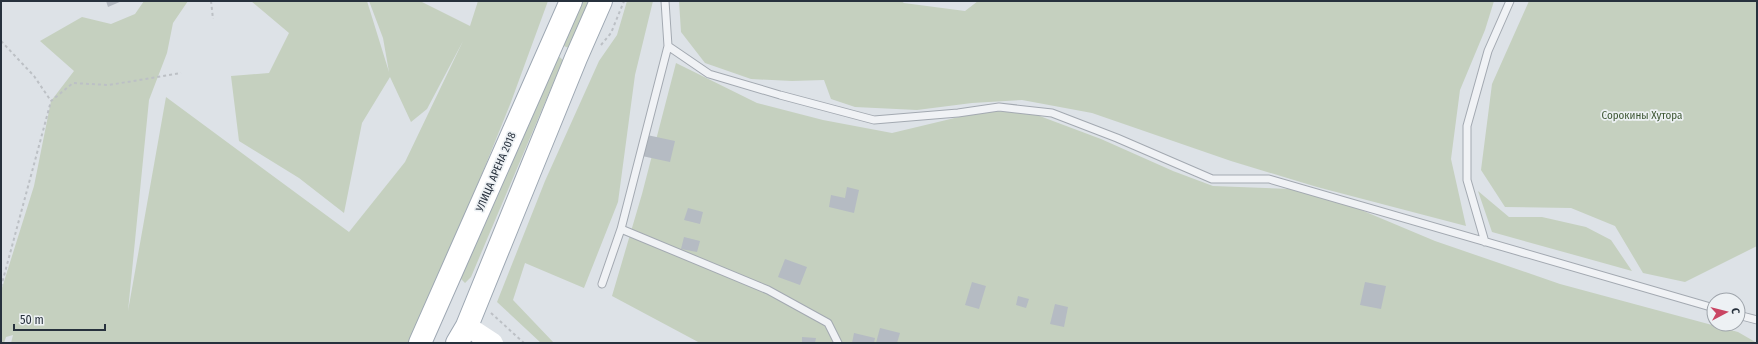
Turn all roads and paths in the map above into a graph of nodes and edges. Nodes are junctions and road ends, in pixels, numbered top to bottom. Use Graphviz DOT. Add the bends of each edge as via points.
graph roads {
  1 [pos="211,1"];
  2 [pos="571,1"];
  3 [pos="601,1"];
  4 [pos="665,1"];
  5 [pos="1510,1"];
  6 [pos="214,19"];
  7 [pos="1,41"];
  8 [pos="668,46"];
  9 [pos="181,73"];
  10 [pos="50,101"];
  11 [pos="621,229"];
  12 [pos="1485,242"];
  13 [pos="602,284"];
  14 [pos="1,287"];
  15 [pos="1706,306"];
  16 [pos="437,308"];
  17 [pos="1746,317"];
  18 [pos="1757,320"];
  19 [pos="462,334"];
  20 [pos="420,343"];
  21 [pos="493,343"];
  22 [pos="838,343"];
  1 -- 6 [label="path"];
  2 -- 16 [label="main road, УЛИЦА АРЕНА 2018"];
  3 -- 19 [label="main road"];
  4 -- 8 [label="lane"];
  5 -- 12 [label="lane" via="1488,51 1468,126 1468,180"];
  7 -- 10 [label="path" via="34,76"];
  8 -- 11 [label="lane"];
  8 -- 12 [label="lane" via="709,74 874,120 999,107 1052,113 1212,179 1269,179"];
  9 -- 10 [label="path" via="109,85 73,83"];
  10 -- 14 [label="path"];
  11 -- 13 [label="lane"];
  11 -- 22 [label="lane" via="768,290 828,323"];
  12 -- 15 [label="lane"];
  16 -- 19 [label="main road"];
  16 -- 20 [label="main road, УЛИЦА АРЕНА 2018"];
  17 -- 18 [label="lane"];
  19 -- 21 [label="main road"];
}
